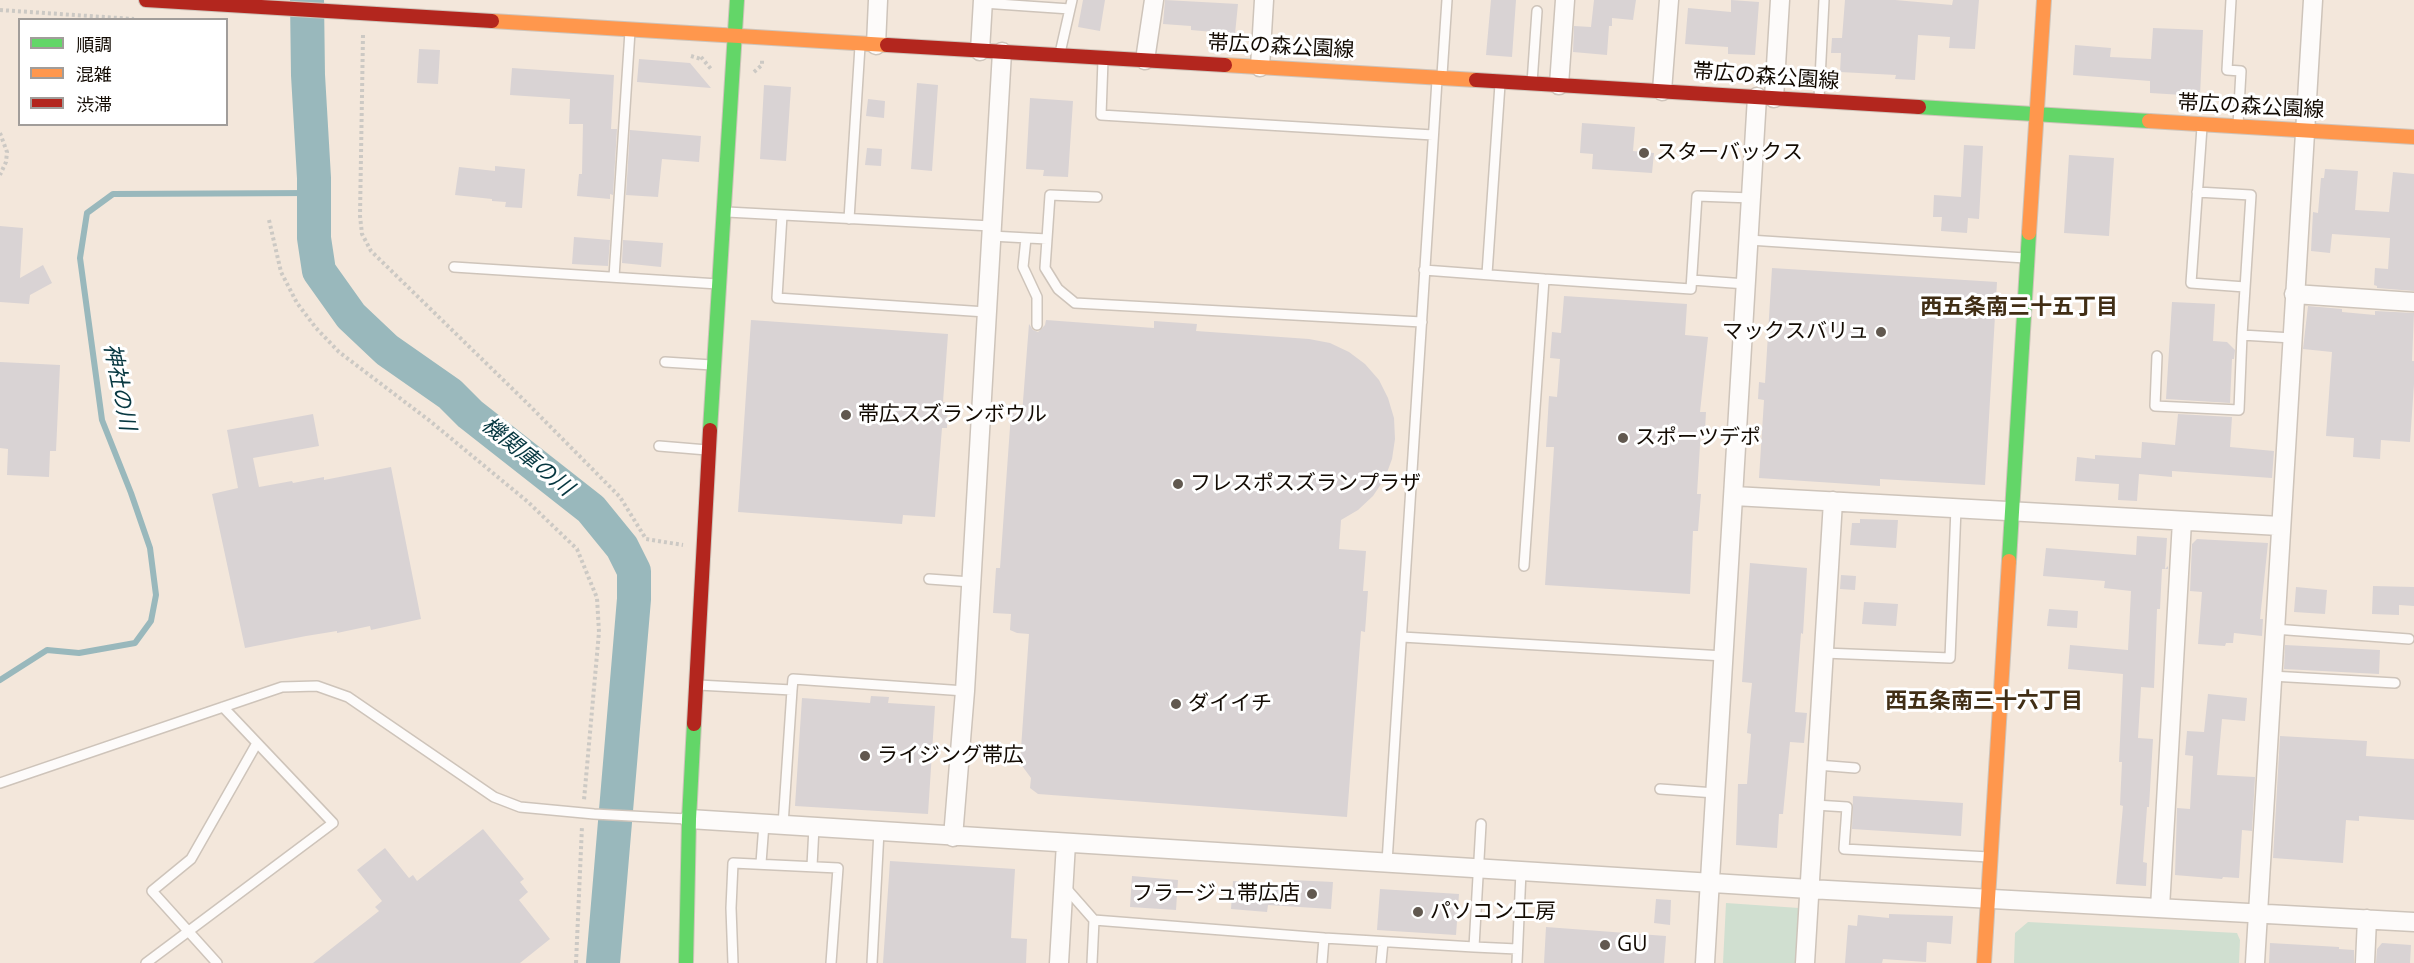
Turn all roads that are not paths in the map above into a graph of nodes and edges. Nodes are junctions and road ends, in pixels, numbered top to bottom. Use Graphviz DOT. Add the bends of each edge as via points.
graph roads {
  1 [pos="146,0"];
  2 [pos="159,0"];
  3 [pos="737,0"];
  4 [pos="878,0"];
  5 [pos="1154,0"];
  6 [pos="1264,0"];
  7 [pos="1447,0"];
  8 [pos="1565,0"];
  9 [pos="1669,0"];
  10 [pos="1780,0"];
  11 [pos="1824,0"];
  12 [pos="2044,0"];
  13 [pos="2231,0"];
  14 [pos="2313,0"];
  15 [pos="211,2"];
  16 [pos="983,2"];
  17 [pos="1071,5"];
  18 [pos="1537,11"];
  19 [pos="630,29"];
  20 [pos="735,35"];
  21 [pos="868,44"];
  22 [pos="980,51"];
  23 [pos="1002,52"];
  24 [pos="1060,55"];
  25 [pos="1103,57"];
  26 [pos="1145,60"];
  27 [pos="1260,67"];
  28 [pos="1439,78"];
  29 [pos="1500,81"];
  30 [pos="1532,83"];
  31 [pos="1559,85"];
  32 [pos="1662,91"];
  33 [pos="1766,97"];
  34 [pos="1819,101"];
  35 [pos="2037,115"];
  36 [pos="2202,125"];
  37 [pos="2238,127"];
  38 [pos="2304,131"];
  39 [pos="1433,135"];
  40 [pos="2414,136"];
  41 [pos="2198,192"];
  42 [pos="1097,197"];
  43 [pos="1752,198"];
  44 [pos="724,212"];
  45 [pos="782,215"];
  46 [pos="849,219"];
  47 [pos="991,231"];
  48 [pos="1026,238"];
  49 [pos="1047,239"];
  50 [pos="1749,240"];
  51 [pos="2029,258"];
  52 [pos="453,267"];
  53 [pos="1424,270"];
  54 [pos="1488,274"];
  55 [pos="614,277"];
  56 [pos="1544,279"];
  57 [pos="1692,280"];
  58 [pos="720,284"];
  59 [pos="1746,284"];
  60 [pos="2245,287"];
  61 [pos="2294,294"];
  62 [pos="2414,302"];
  63 [pos="986,312"];
  64 [pos="1422,322"];
  65 [pos="1038,325"];
  66 [pos="2242,335"];
  67 [pos="2292,338"];
  68 [pos="2157,356"];
  69 [pos="665,362"];
  70 [pos="714,365"];
  71 [pos="659,446"];
  72 [pos="710,450"];
  73 [pos="1734,496"];
  74 [pos="1833,501"];
  75 [pos="1956,508"];
  76 [pos="2014,512"];
  77 [pos="2182,521"];
  78 [pos="2280,526"];
  79 [pos="1524,566"];
  80 [pos="929,579"];
  81 [pos="971,582"];
  82 [pos="2274,629"];
  83 [pos="1402,637"];
  84 [pos="2409,639"];
  85 [pos="1824,653"];
  86 [pos="1724,656"];
  87 [pos="2271,676"];
  88 [pos="2395,683"];
  89 [pos="696,684"];
  90 [pos="792,690"];
  91 [pos="965,691"];
  92 [pos="223,707"];
  93 [pos="257,742"];
  94 [pos="1817,765"];
  95 [pos="1855,768"];
  96 [pos="0,783"];
  97 [pos="1660,789"];
  98 [pos="1715,793"];
  99 [pos="1815,805"];
  100 [pos="689,819"];
  101 [pos="764,824"];
  102 [pos="1481,824"];
  103 [pos="783,825"];
  104 [pos="814,827"];
  105 [pos="879,831"];
  106 [pos="953,837"];
  107 [pos="1066,843"];
  108 [pos="1989,857"];
  109 [pos="1387,862"];
  110 [pos="761,863"];
  111 [pos="812,866"];
  112 [pos="1479,868"];
  113 [pos="1521,871"];
  114 [pos="1709,882"];
  115 [pos="1063,885"];
  116 [pos="1809,889"];
  117 [pos="1986,898"];
  118 [pos="2160,908"];
  119 [pos="2258,913"];
  120 [pos="1094,920"];
  121 [pos="2367,920"];
  122 [pos="2414,922"];
  123 [pos="190,931"];
  124 [pos="1324,938"];
  125 [pos="1383,942"];
  126 [pos="1474,947"];
  127 [pos="1517,949"];
  128 [pos="146,963"];
  129 [pos="217,963"];
  130 [pos="686,963"];
  131 [pos="733,963"];
  132 [pos="831,963"];
  133 [pos="872,963"];
  134 [pos="1059,963"];
  135 [pos="1092,963"];
  136 [pos="1322,963"];
  137 [pos="1381,963"];
  138 [pos="1517,963"];
  139 [pos="1705,963"];
  140 [pos="1806,963"];
  141 [pos="1984,963"];
  142 [pos="2255,963"];
  143 [pos="2365,963"];
  1 -- 2 [label="main road, 帯広の森公園線"];
  2 -- 15 [label="main road, 帯広の森公園線"];
  3 -- 20 [label="main road"];
  4 -- 21 [label="street"];
  5 -- 26 [label="street"];
  6 -- 27 [label="street"];
  7 -- 28 [label="lane"];
  8 -- 31 [label="street"];
  9 -- 32 [label="street"];
  10 -- 33 [label="street"];
  11 -- 34 [label="lane"];
  12 -- 35 [label="main road"];
  13 -- 37 [label="lane" via="2227,70 2241,71"];
  14 -- 38 [label="street"];
  15 -- 19 [label="main road, 帯広の森公園線"];
  16 -- 17 [label="lane"];
  16 -- 22 [label="street"];
  17 -- 24 [label="lane"];
  18 -- 30 [label="lane"];
  19 -- 20 [label="main road, 帯広の森公園線"];
  19 -- 55 [label="lane"];
  20 -- 21 [label="main road, 帯広の森公園線"];
  20 -- 44 [label="main road"];
  21 -- 22 [label="main road, 帯広の森公園線"];
  21 -- 46 [label="lane"];
  22 -- 23 [label="main road, 帯広の森公園線"];
  23 -- 24 [label="main road, 帯広の森公園線"];
  23 -- 47 [label="street"];
  24 -- 25 [label="main road, 帯広の森公園線"];
  25 -- 26 [label="main road, 帯広の森公園線"];
  25 -- 39 [label="lane" via="1101,115"];
  26 -- 27 [label="main road, 帯広の森公園線"];
  27 -- 28 [label="main road, 帯広の森公園線"];
  28 -- 29 [label="main road, 帯広の森公園線"];
  28 -- 39 [label="lane"];
  29 -- 30 [label="main road, 帯広の森公園線"];
  29 -- 54 [label="lane"];
  30 -- 31 [label="main road, 帯広の森公園線"];
  31 -- 32 [label="main road, 帯広の森公園線"];
  32 -- 33 [label="main road, 帯広の森公園線"];
  33 -- 34 [label="main road, 帯広の森公園線"];
  33 -- 43 [label="street"];
  34 -- 35 [label="main road, 帯広の森公園線"];
  35 -- 36 [label="main road, 帯広の森公園線"];
  35 -- 51 [label="main road"];
  36 -- 37 [label="main road, 帯広の森公園線"];
  36 -- 41 [label="lane"];
  37 -- 38 [label="main road, 帯広の森公園線"];
  38 -- 40 [label="main road, 帯広の森公園線"];
  38 -- 61 [label="street"];
  39 -- 53 [label="lane"];
  41 -- 60 [label="lane" via="2192,283"];
  41 -- 60 [label="lane" via="2251,195"];
  42 -- 49 [label="lane" via="1050,195"];
  43 -- 50 [label="street"];
  43 -- 57 [label="lane" via="1697,195"];
  44 -- 45 [label="lane"];
  44 -- 58 [label="main road"];
  45 -- 46 [label="lane"];
  45 -- 63 [label="lane" via="777,298"];
  46 -- 47 [label="lane"];
  47 -- 48 [label="lane"];
  47 -- 63 [label="street"];
  48 -- 49 [label="lane"];
  48 -- 65 [label="lane" via="1023,267 1037,297"];
  49 -- 64 [label="lane" via="1045,268 1058,289 1075,303"];
  50 -- 51 [label="lane"];
  50 -- 59 [label="street"];
  51 -- 76 [label="main road"];
  52 -- 55 [label="lane"];
  53 -- 54 [label="lane"];
  53 -- 64 [label="lane"];
  54 -- 56 [label="lane"];
  55 -- 58 [label="lane"];
  56 -- 57 [label="lane" via="1691,289"];
  56 -- 79 [label="lane"];
  57 -- 59 [label="lane"];
  58 -- 70 [label="main road"];
  59 -- 73 [label="street"];
  60 -- 66 [label="lane"];
  61 -- 62 [label="street"];
  61 -- 67 [label="street"];
  63 -- 81 [label="street"];
  64 -- 83 [label="lane"];
  66 -- 67 [label="lane"];
  66 -- 68 [label="lane" via="2239,410 2155,406"];
  67 -- 78 [label="street"];
  69 -- 70 [label="lane"];
  70 -- 72 [label="main road"];
  71 -- 72 [label="lane"];
  72 -- 89 [label="main road"];
  73 -- 74 [label="street"];
  73 -- 86 [label="street"];
  74 -- 75 [label="street"];
  74 -- 85 [label="street"];
  75 -- 76 [label="street"];
  75 -- 85 [label="lane" via="1950,658"];
  76 -- 77 [label="street"];
  76 -- 108 [label="main road"];
  77 -- 78 [label="street"];
  77 -- 118 [label="street"];
  78 -- 82 [label="street"];
  80 -- 81 [label="lane"];
  81 -- 91 [label="street"];
  82 -- 84 [label="lane"];
  82 -- 87 [label="street"];
  83 -- 86 [label="lane"];
  83 -- 109 [label="lane"];
  85 -- 94 [label="street"];
  86 -- 98 [label="street"];
  87 -- 88 [label="lane"];
  87 -- 119 [label="street"];
  89 -- 90 [label="lane"];
  89 -- 100 [label="main road"];
  90 -- 91 [label="lane" via="793,679"];
  90 -- 103 [label="lane"];
  91 -- 106 [label="street"];
  92 -- 93 [label="lane"];
  92 -- 96 [label="lane"];
  92 -- 100 [label="lane" via="282,687 317,686 348,697 494,797 520,807"];
  93 -- 123 [label="lane" via="191,858 152,891"];
  93 -- 123 [label="lane" via="333,823"];
  94 -- 95 [label="lane"];
  94 -- 99 [label="street"];
  97 -- 98 [label="lane"];
  98 -- 114 [label="street"];
  99 -- 108 [label="lane" via="1847,807 1845,849"];
  99 -- 116 [label="street"];
  100 -- 101 [label="street"];
  100 -- 130 [label="main road"];
  101 -- 103 [label="street"];
  101 -- 110 [label="lane"];
  102 -- 112 [label="lane"];
  103 -- 104 [label="street"];
  104 -- 105 [label="street"];
  104 -- 111 [label="lane"];
  105 -- 106 [label="street"];
  105 -- 133 [label="lane"];
  106 -- 107 [label="street"];
  107 -- 109 [label="street"];
  107 -- 115 [label="street"];
  108 -- 117 [label="main road"];
  109 -- 112 [label="street"];
  110 -- 111 [label="lane"];
  110 -- 131 [label="lane" via="733,863"];
  111 -- 132 [label="lane" via="838,868"];
  112 -- 113 [label="street"];
  112 -- 126 [label="lane"];
  113 -- 114 [label="street"];
  113 -- 127 [label="lane"];
  114 -- 116 [label="street"];
  114 -- 139 [label="street"];
  115 -- 120 [label="lane"];
  115 -- 134 [label="street"];
  116 -- 117 [label="street"];
  116 -- 140 [label="street"];
  117 -- 118 [label="street"];
  117 -- 141 [label="main road"];
  118 -- 119 [label="street"];
  119 -- 121 [label="street"];
  119 -- 142 [label="street"];
  120 -- 124 [label="lane"];
  120 -- 135 [label="lane"];
  121 -- 122 [label="street"];
  121 -- 143 [label="street"];
  123 -- 128 [label="lane"];
  123 -- 129 [label="lane"];
  124 -- 125 [label="lane"];
  124 -- 136 [label="lane"];
  125 -- 126 [label="lane"];
  125 -- 137 [label="lane"];
  126 -- 127 [label="lane"];
  127 -- 138 [label="lane"];
}
